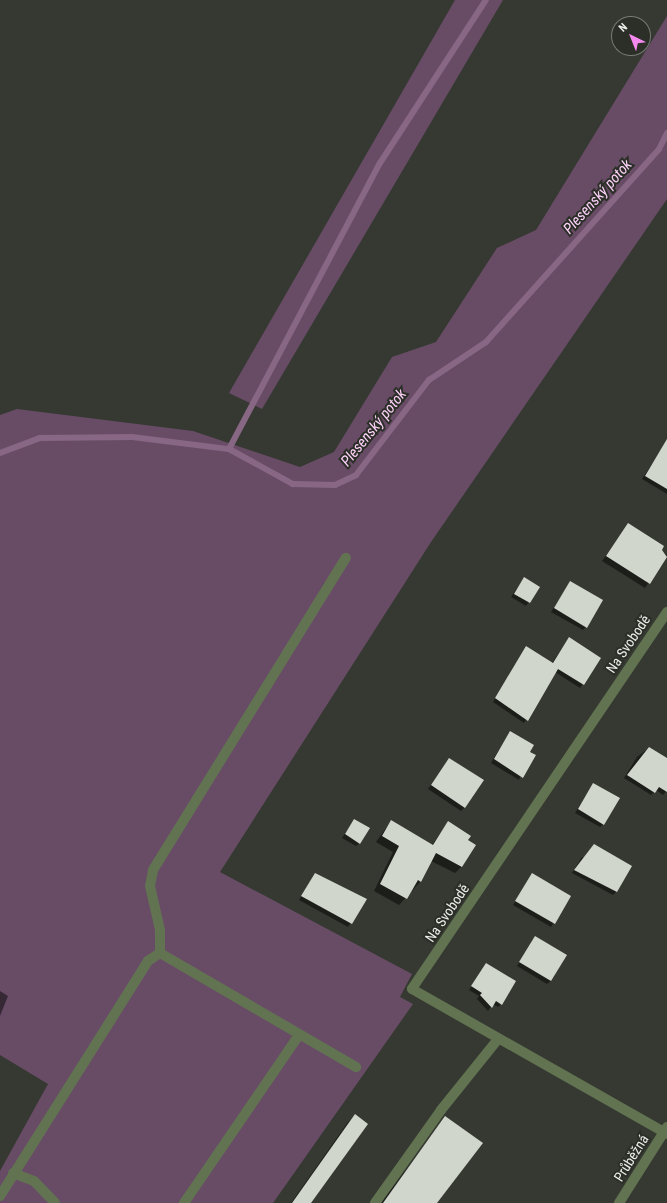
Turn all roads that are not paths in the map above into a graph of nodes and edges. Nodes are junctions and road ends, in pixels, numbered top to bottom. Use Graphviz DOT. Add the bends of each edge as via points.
graph roads {
  1 [pos="346,558"];
  2 [pos="667,612"];
  3 [pos="160,953"];
  4 [pos="299,1035"];
  5 [pos="498,1039"];
  6 [pos="356,1067"];
  7 [pos="666,1131"];
  8 [pos="13,1173"];
  9 [pos="0,1196"];
  10 [pos="55,1203"];
  11 [pos="184,1203"];
  12 [pos="375,1203"];
  13 [pos="619,1203"];
  1 -- 3 [label="street" via="153,870 150,886 160,930"];
  2 -- 5 [label="street, Na Svobodě" via="412,989"];
  3 -- 4 [label="street"];
  3 -- 8 [label="street" via="148,961"];
  4 -- 6 [label="street"];
  4 -- 11 [label="street"];
  5 -- 7 [label="street, Na Svobodě"];
  5 -- 12 [label="street" via="441,1110"];
  7 -- 13 [label="street, Průběžná"];
  8 -- 9 [label="street"];
  8 -- 10 [label="street" via="34,1181"];
}
